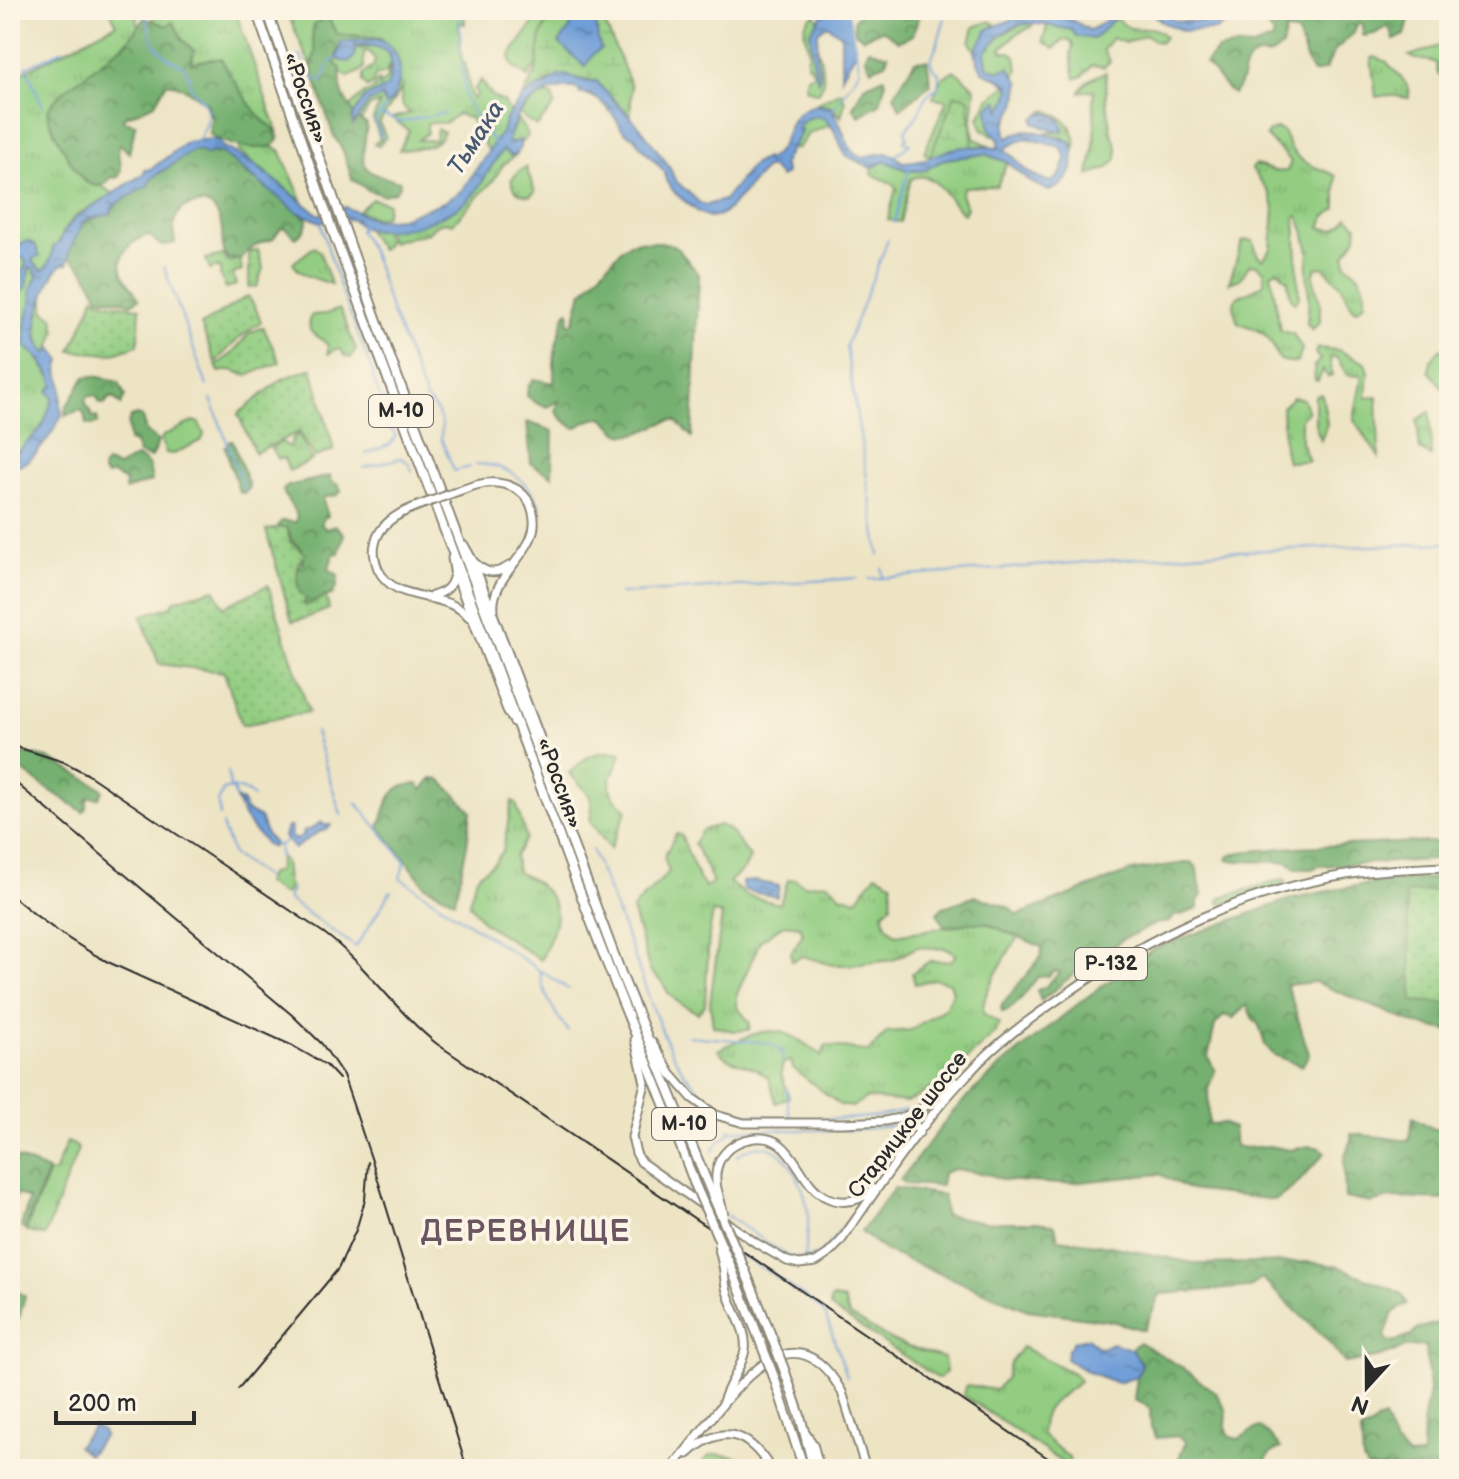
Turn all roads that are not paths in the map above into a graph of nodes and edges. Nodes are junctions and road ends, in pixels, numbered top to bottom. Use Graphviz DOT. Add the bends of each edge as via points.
graph roads {
  1 [pos="256,10"];
  2 [pos="267,10"];
  3 [pos="452,533"];
  4 [pos="473,561"];
  5 [pos="515,562"];
  6 [pos="454,570"];
  7 [pos="430,597"];
  8 [pos="494,618"];
  9 [pos="474,623"];
  10 [pos="502,641"];
  11 [pos="510,677"];
  12 [pos="523,738"];
  13 [pos="562,813"];
  14 [pos="1449,867"];
  15 [pos="634,1018"];
  16 [pos="967,1074"];
  17 [pos="904,1117"];
  18 [pos="919,1133"];
  19 [pos="885,1178"];
  20 [pos="716,1198"];
  21 [pos="726,1265"];
  22 [pos="723,1405"];
  23 [pos="672,1469"];
  24 [pos="771,1469"];
  25 [pos="804,1469"];
  26 [pos="817,1469"];
  27 [pos="864,1469"];
  1 -- 3 [label="highway, «Россия» / М-10" via="333,232"];
  2 -- 3 [label="highway, «Россия» / М-10"];
  3 -- 4 [label="main road"];
  3 -- 6 [label="main road"];
  3 -- 11 [label="highway, «Россия» / М-10"];
  3 -- 12 [label="highway, «Россия» / М-10"];
  4 -- 5 [label="main road" via="490,573"];
  4 -- 8 [label="main road"];
  5 -- 7 [label="main road, bridge" via="529,544 534,514 527,498 513,487 485,482 400,513 384,526 375,543 375,559 393,586"];
  5 -- 8 [label="main road" via="496,590"];
  6 -- 7 [label="main road" via="448,590"];
  6 -- 9 [label="main road"];
  7 -- 9 [label="main road" via="459,608"];
  8 -- 10 [label="main road"];
  9 -- 12 [label="main road"];
  10 -- 11 [label="main road"];
  10 -- 13 [label="main road" via="554,777"];
  11 -- 13 [label="highway, «Россия» / М-10"];
  12 -- 15 [label="highway, «Россия» / М-10" via="592,924"];
  13 -- 15 [label="highway, «Россия» / М-10"];
  14 -- 16 [label="main road, Старицкое шоссе / Р-132" via="1337,876 1195,919 1095,974"];
  15 -- 17 [label="main road" via="677,1082 697,1103 723,1118 772,1124"];
  15 -- 19 [label="main road, Старицкое шоссе / Р-132" via="645,1083 632,1137 641,1162 766,1250 787,1261 816,1262 840,1242"];
  15 -- 20 [label="highway, «Россия» / М-10"];
  15 -- 21 [label="highway, «Россия» / М-10, bridge"];
  16 -- 17 [label="main road"];
  16 -- 18 [label="main road, Старицкое шоссе / Р-132"];
  17 -- 18 [label="main road" via="914,1121"];
  18 -- 19 [label="main road, Старицкое шоссе / Р-132"];
  19 -- 20 [label="main road" via="860,1198 831,1199 812,1186 784,1147 756,1138 736,1143 724,1155 716,1175"];
  20 -- 26 [label="highway, «Россия» / М-10, bridge"];
  21 -- 22 [label="main road" via="726,1290 745,1347"];
  21 -- 25 [label="highway, «Россия» / М-10, bridge" via="761,1343"];
  22 -- 23 [label="main road"];
  22 -- 27 [label="main road" via="769,1360 805,1356 818,1362 842,1392"];
  23 -- 24 [label="main road" via="702,1442 725,1435 751,1444"];
}
